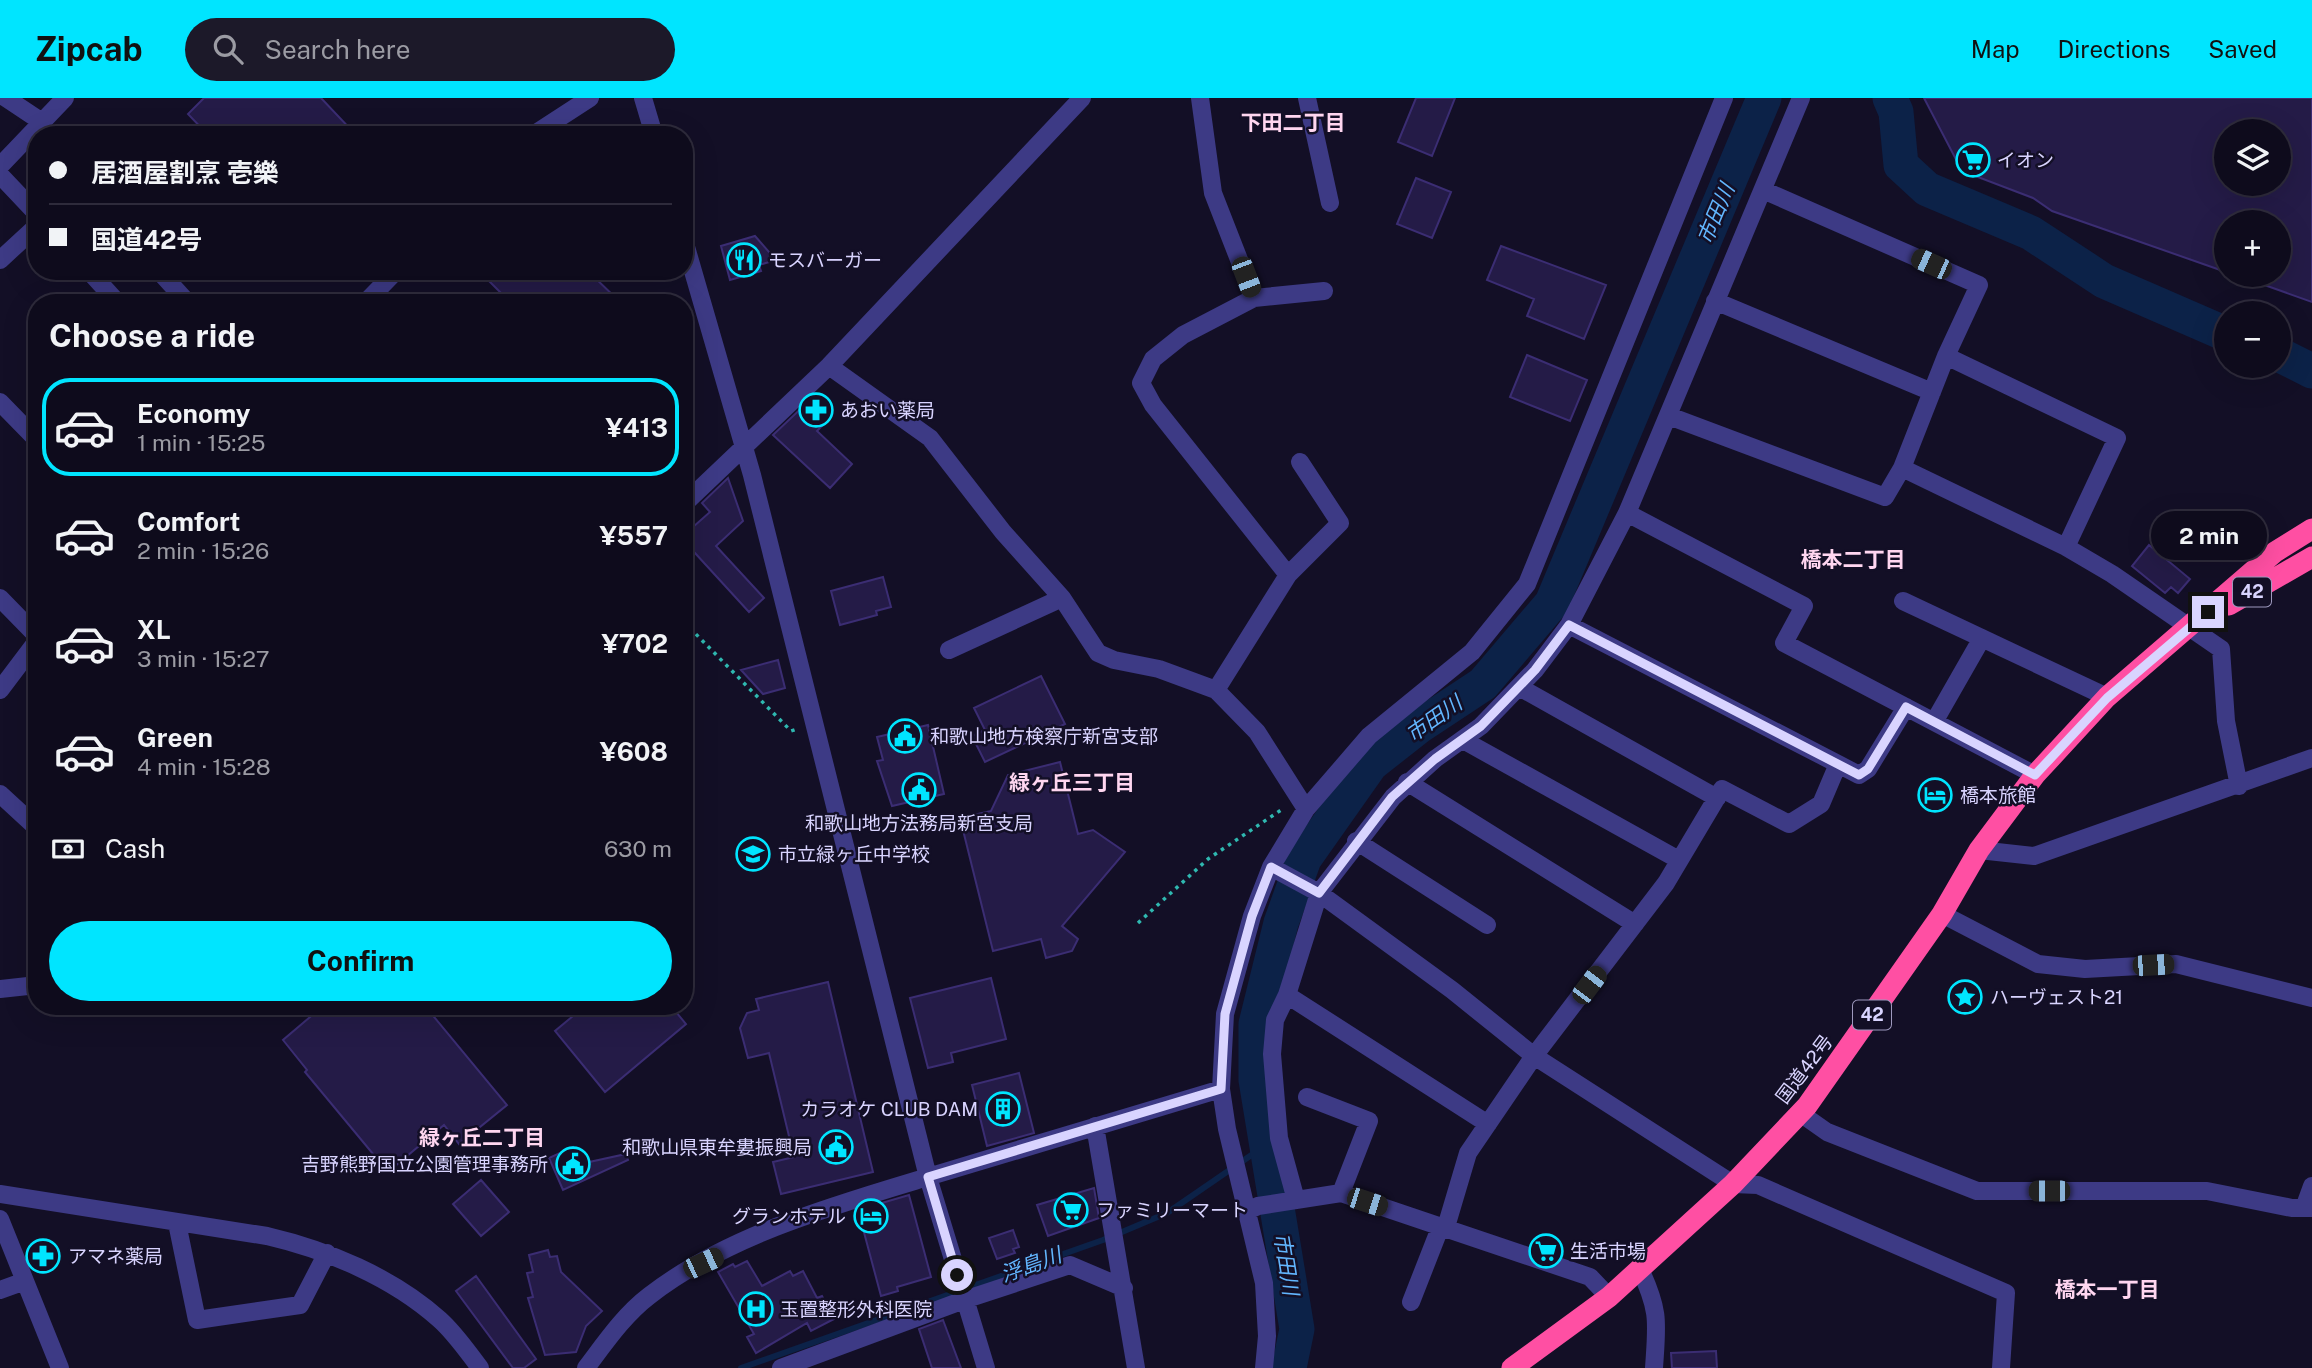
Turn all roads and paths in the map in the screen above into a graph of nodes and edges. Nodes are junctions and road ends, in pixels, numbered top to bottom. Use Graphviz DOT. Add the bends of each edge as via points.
graph roads {
  1 [pos="6,98"];
  2 [pos="65,98"];
  3 [pos="590,98"];
  4 [pos="643,98"];
  5 [pos="1082,98"];
  6 [pos="1200,98"];
  7 [pos="1307,98"];
  8 [pos="1724,98"];
  9 [pos="1801,98"];
  10 [pos="32,126"];
  11 [pos="41,126"];
  12 [pos="547,126"];
  13 [pos="651,126"];
  14 [pos="28,140"];
  15 [pos="0,166"];
  16 [pos="0,175"];
  17 [pos="1763,190"];
  18 [pos="1330,203"];
  19 [pos="28,205"];
  20 [pos="28,234"];
  21 [pos="0,260"];
  22 [pos="693,271"];
  23 [pos="97,280"];
  24 [pos="167,280"];
  25 [pos="387,280"];
  26 [pos="1324,290"];
  27 [pos="110,294"];
  28 [pos="180,294"];
  29 [pos="374,294"];
  30 [pos="1254,298"];
  31 [pos="1715,301"];
  32 [pos="1946,356"];
  33 [pos="829,366"];
  34 [pos="1932,392"];
  35 [pos="0,402"];
  36 [pos="1669,416"];
  37 [pos="28,431"];
  38 [pos="745,447"];
  39 [pos="1300,462"];
  40 [pos="1902,468"];
  41 [pos="693,496"];
  42 [pos="1627,513"];
  43 [pos="2312,529"];
  44 [pos="2066,547"];
  45 [pos="2312,557"];
  46 [pos="1288,575"];
  47 [pos="0,598"];
  48 [pos="1062,598"];
  49 [pos="1903,601"];
  50 [pos="1569,625"];
  51 [pos="2191,627"];
  52 [pos="28,629"];
  53 [pos="693,631"];
  54 [pos="1982,638"];
  55 [pos="949,650"];
  56 [pos="28,651"];
  57 [pos="1519,687"];
  58 [pos="0,690"];
  59 [pos="1216,690"];
  60 [pos="2107,698"];
  61 [pos="1906,707"];
  62 [pos="1934,722"];
  63 [pos="815,724"];
  64 [pos="1462,740"];
  65 [pos="2312,758"];
  66 [pos="1838,764"];
  67 [pos="2035,775"];
  68 [pos="1407,782"];
  69 [pos="2239,786"];
  70 [pos="0,794"];
  71 [pos="1717,798"];
  72 [pos="1303,803"];
  73 [pos="28,820"];
  74 [pos="1356,841"];
  75 [pos="1979,850"];
  76 [pos="1679,860"];
  77 [pos="1271,867"];
  78 [pos="1319,893"];
  79 [pos="1942,914"];
  80 [pos="1138,923"];
  81 [pos="1635,924"];
  82 [pos="1487,925"];
  83 [pos="28,986"];
  84 [pos="0,989"];
  85 [pos="1287,995"];
  86 [pos="2312,998"];
  87 [pos="1534,1056"];
  88 [pos="1221,1089"];
  89 [pos="1307,1097"];
  90 [pos="1800,1113"];
  91 [pos="1488,1124"];
  92 [pos="1096,1126"];
  93 [pos="928,1177"];
  94 [pos="1733,1184"];
  95 [pos="2312,1186"];
  96 [pos="1341,1193"];
  97 [pos="0,1194"];
  98 [pos="1296,1200"];
  99 [pos="2308,1208"];
  100 [pos="1252,1209"];
  101 [pos="0,1219"];
  102 [pos="177,1223"];
  103 [pos="1446,1227"];
  104 [pos="327,1253"];
  105 [pos="1640,1269"];
  106 [pos="25,1281"];
  107 [pos="1124,1288"];
  108 [pos="0,1290"];
  109 [pos="1609,1297"];
  110 [pos="964,1300"];
  111 [pos="1411,1302"];
  112 [pos="60,1368"];
  113 [pos="480,1368"];
  114 [pos="586,1368"];
  115 [pos="781,1368"];
  116 [pos="986,1368"];
  117 [pos="1136,1368"];
  118 [pos="1264,1368"];
  119 [pos="1512,1368"];
  120 [pos="1654,1368"];
  121 [pos="2001,1368"];
  1 -- 10 [label="street"];
  2 -- 11 [label="street"];
  3 -- 12 [label="street"];
  4 -- 13 [label="street"];
  5 -- 33 [label="street"];
  6 -- 30 [label="street" via="1213,193"];
  7 -- 18 [label="street"];
  8 -- 72 [label="street" via="1527,584 1472,652 1368,736"];
  9 -- 17 [label="street"];
  14 -- 15 [label="street"];
  16 -- 19 [label="street"];
  17 -- 31 [label="street"];
  17 -- 32 [label="street" via="1979,285"];
  20 -- 21 [label="street"];
  22 -- 38 [label="street"];
  23 -- 27 [label="street"];
  24 -- 28 [label="street"];
  25 -- 29 [label="street"];
  26 -- 30 [label="street"];
  30 -- 46 [label="street" via="1183,335 1153,359 1141,383 1153,405"];
  31 -- 34 [label="street"];
  31 -- 36 [label="street"];
  32 -- 34 [label="street"];
  32 -- 44 [label="street" via="2117,438"];
  33 -- 38 [label="street"];
  33 -- 48 [label="street" via="930,438 1003,532"];
  34 -- 40 [label="street"];
  35 -- 37 [label="street"];
  36 -- 40 [label="street" via="1885,497"];
  36 -- 42 [label="street"];
  38 -- 41 [label="street"];
  38 -- 63 [label="street"];
  39 -- 46 [label="street" via="1340,523"];
  40 -- 44 [label="street"];
  42 -- 50 [label="street"];
  42 -- 61 [label="street" via="1804,606 1784,643"];
  43 -- 51 [label="highway, 国道42号 / 42" via="2275,552"];
  44 -- 51 [label="street"];
  45 -- 51 [label="highway, 国道42号 / 42"];
  46 -- 59 [label="street"];
  47 -- 52 [label="street"];
  48 -- 55 [label="street"];
  48 -- 59 [label="street" via="1098,653"];
  49 -- 54 [label="street"];
  50 -- 57 [label="street"];
  50 -- 66 [label="street"];
  51 -- 60 [label="highway, 国道42号 / 42"];
  51 -- 69 [label="street" via="2221,649 2226,721"];
  53 -- 63 [label="path" via="791,731"];
  54 -- 60 [label="street"];
  54 -- 62 [label="street"];
  56 -- 58 [label="street"];
  57 -- 64 [label="street"];
  57 -- 71 [label="street"];
  59 -- 72 [label="street" via="1257,732"];
  60 -- 67 [label="highway, 国道42号 / 42"];
  61 -- 62 [label="street"];
  61 -- 66 [label="street" via="1868,769 1859,775"];
  62 -- 67 [label="street"];
  63 -- 93 [label="street"];
  64 -- 68 [label="street"];
  64 -- 76 [label="street"];
  65 -- 69 [label="street"];
  66 -- 71 [label="street" via="1821,804 1789,824 1722,789"];
  67 -- 75 [label="highway, 国道42号 / 42"];
  68 -- 74 [label="street"];
  68 -- 81 [label="street"];
  69 -- 75 [label="street" via="2034,856"];
  70 -- 73 [label="street"];
  71 -- 76 [label="street"];
  72 -- 77 [label="street"];
  72 -- 80 [label="path" via="1208,859"];
  74 -- 78 [label="street"];
  74 -- 82 [label="street"];
  75 -- 79 [label="highway, 国道42号 / 42"];
  76 -- 81 [label="street"];
  77 -- 78 [label="street"];
  77 -- 88 [label="street" via="1225,1014"];
  78 -- 85 [label="street"];
  78 -- 87 [label="street"];
  79 -- 86 [label="street" via="2038,964 2085,969 2176,964"];
  79 -- 90 [label="highway, 国道42号 / 42"];
  81 -- 87 [label="street"];
  83 -- 84 [label="street"];
  85 -- 91 [label="street"];
  85 -- 98 [label="street" via="1275,1020 1272,1054 1279,1138"];
  87 -- 91 [label="street"];
  87 -- 94 [label="street"];
  88 -- 92 [label="street"];
  88 -- 100 [label="street"];
  89 -- 96 [label="street" via="1369,1121"];
  90 -- 94 [label="highway, 国道42号 / 42"];
  90 -- 99 [label="street" via="1827,1132 1977,1191 2207,1191"];
  91 -- 103 [label="street" via="1468,1153"];
  92 -- 93 [label="street"];
  92 -- 107 [label="street"];
  93 -- 110 [label="street"];
  93 -- 114 [label="street" via="813,1213 703,1263 649,1295"];
  94 -- 105 [label="highway, 国道42号 / 42"];
  94 -- 121 [label="street" via="1758,1185 2006,1293"];
  95 -- 99 [label="street"];
  96 -- 98 [label="street"];
  96 -- 103 [label="street"];
  97 -- 102 [label="street"];
  98 -- 100 [label="street"];
  100 -- 118 [label="street" via="1264,1283"];
  101 -- 106 [label="street"];
  102 -- 104 [label="street" via="267,1236"];
  102 -- 104 [label="street" via="197,1320 300,1305"];
  103 -- 109 [label="street" via="1590,1277"];
  103 -- 111 [label="street" via="1438,1233"];
  104 -- 113 [label="street" via="404,1292 458,1338"];
  105 -- 109 [label="highway, 国道42号 / 42"];
  105 -- 120 [label="street" via="1655,1301"];
  106 -- 108 [label="street"];
  106 -- 112 [label="street"];
  107 -- 110 [label="street" via="1070,1265"];
  107 -- 117 [label="street"];
  109 -- 119 [label="highway, 国道42号 / 42"];
  110 -- 115 [label="street"];
  110 -- 116 [label="street"];
}
